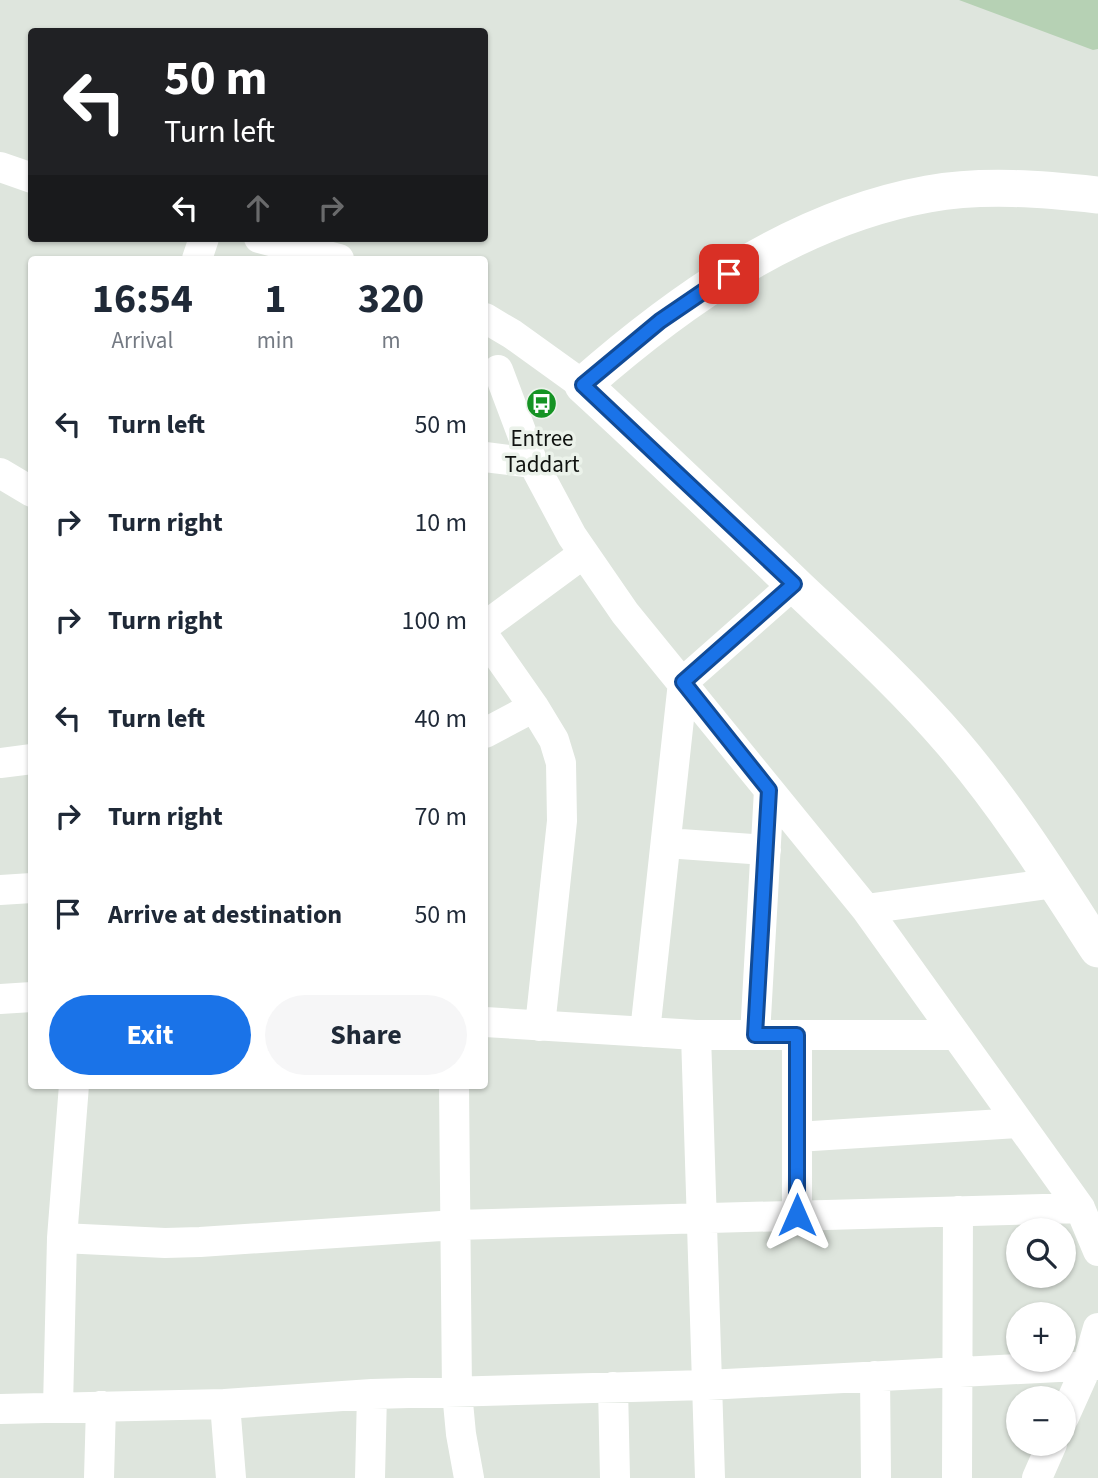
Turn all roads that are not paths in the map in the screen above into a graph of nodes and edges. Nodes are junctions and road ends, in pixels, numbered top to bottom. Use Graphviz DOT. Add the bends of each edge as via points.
graph roads {
  1 [pos="0,167"];
  2 [pos="28,177"];
  3 [pos="1098,195"];
  4 [pos="274,242"];
  5 [pos="328,256"];
  6 [pos="488,320"];
  7 [pos="512,334"];
  8 [pos="498,370"];
  9 [pos="583,385"];
  10 [pos="488,393"];
  11 [pos="488,457"];
  12 [pos="533,463"];
  13 [pos="0,473"];
  14 [pos="28,490"];
  15 [pos="583,554"];
  16 [pos="794,584"];
  17 [pos="488,624"];
  18 [pos="488,641"];
  19 [pos="683,682"];
  20 [pos="534,708"];
  21 [pos="488,731"];
  22 [pos="28,759"];
  23 [pos="0,762"];
  24 [pos="769,790"];
  25 [pos="666,843"];
  26 [pos="766,850"];
  27 [pos="1055,883"];
  28 [pos="28,888"];
  29 [pos="0,890"];
  30 [pos="866,909"];
  31 [pos="1098,949"];
  32 [pos="28,998"];
  33 [pos="0,999"];
  34 [pos="488,1022"];
  35 [pos="540,1026"];
  36 [pos="645,1032"];
  37 [pos="696,1035"];
  38 [pos="755,1035"];
  39 [pos="797,1035"];
  40 [pos="954,1035"];
  41 [pos="74,1089"];
  42 [pos="454,1089"];
  43 [pos="1018,1123"];
  44 [pos="797,1137"];
  45 [pos="1080,1208"];
  46 [pos="958,1211"];
  47 [pos="797,1215"];
  48 [pos="701,1217"];
  49 [pos="456,1225"];
  50 [pos="62,1238"];
  51 [pos="1098,1251"];
  52 [pos="1098,1328"];
  53 [pos="1093,1366"];
  54 [pos="958,1372"];
  55 [pos="875,1376"];
  56 [pos="707,1385"];
  57 [pos="614,1387"];
  58 [pos="457,1392"];
  59 [pos="372,1395"];
  60 [pos="1076,1396"];
  61 [pos="225,1404"];
  62 [pos="101,1406"];
  63 [pos="58,1407"];
  64 [pos="0,1409"];
  65 [pos="1047,1456"];
  66 [pos="99,1478"];
  67 [pos="231,1478"];
  68 [pos="370,1478"];
  69 [pos="469,1478"];
  70 [pos="615,1478"];
  71 [pos="710,1478"];
  72 [pos="876,1478"];
  73 [pos="957,1478"];
  74 [pos="1037,1478"];
  1 -- 2 [label="street"];
  3 -- 9 [label="street" via="988,188 928,194 868,209 813,230 706,288"];
  4 -- 5 [label="street"];
  6 -- 7 [label="street"];
  7 -- 8 [label="street"];
  7 -- 9 [label="street"];
  8 -- 10 [label="street"];
  8 -- 12 [label="street"];
  9 -- 16 [label="street"];
  11 -- 12 [label="street"];
  12 -- 15 [label="street"];
  13 -- 14 [label="street"];
  15 -- 17 [label="street"];
  15 -- 19 [label="street"];
  16 -- 19 [label="street"];
  16 -- 27 [label="street" via="952,742"];
  18 -- 20 [label="street"];
  19 -- 24 [label="street"];
  19 -- 25 [label="street"];
  20 -- 21 [label="street"];
  20 -- 35 [label="street" via="554,740 563,789"];
  22 -- 23 [label="street"];
  24 -- 26 [label="street"];
  24 -- 30 [label="street"];
  25 -- 26 [label="street"];
  25 -- 36 [label="street"];
  26 -- 38 [label="street"];
  27 -- 30 [label="street"];
  27 -- 31 [label="street"];
  28 -- 29 [label="street"];
  30 -- 40 [label="street"];
  32 -- 33 [label="street"];
  34 -- 35 [label="street"];
  35 -- 36 [label="street"];
  36 -- 37 [label="street"];
  37 -- 38 [label="street"];
  37 -- 48 [label="street"];
  38 -- 39 [label="street"];
  39 -- 40 [label="street"];
  39 -- 44 [label="street"];
  40 -- 43 [label="street"];
  41 -- 50 [label="street"];
  42 -- 49 [label="street"];
  43 -- 44 [label="street"];
  43 -- 45 [label="street"];
  44 -- 47 [label="street"];
  45 -- 46 [label="street"];
  45 -- 51 [label="street"];
  46 -- 47 [label="street"];
  46 -- 54 [label="street"];
  47 -- 48 [label="street"];
  48 -- 49 [label="street"];
  48 -- 56 [label="street"];
  49 -- 50 [label="street" via="200,1242"];
  49 -- 58 [label="street"];
  50 -- 63 [label="street"];
  52 -- 53 [label="street"];
  53 -- 54 [label="street"];
  53 -- 60 [label="street"];
  54 -- 55 [label="street"];
  54 -- 73 [label="street"];
  55 -- 56 [label="street"];
  55 -- 72 [label="street"];
  56 -- 57 [label="street"];
  56 -- 71 [label="street"];
  57 -- 58 [label="street"];
  57 -- 70 [label="street"];
  58 -- 59 [label="street"];
  58 -- 69 [label="street"];
  59 -- 61 [label="street"];
  59 -- 68 [label="street"];
  61 -- 62 [label="street"];
  61 -- 67 [label="street"];
  62 -- 63 [label="street"];
  62 -- 66 [label="street"];
  63 -- 64 [label="street"];
  65 -- 74 [label="street"];
}
